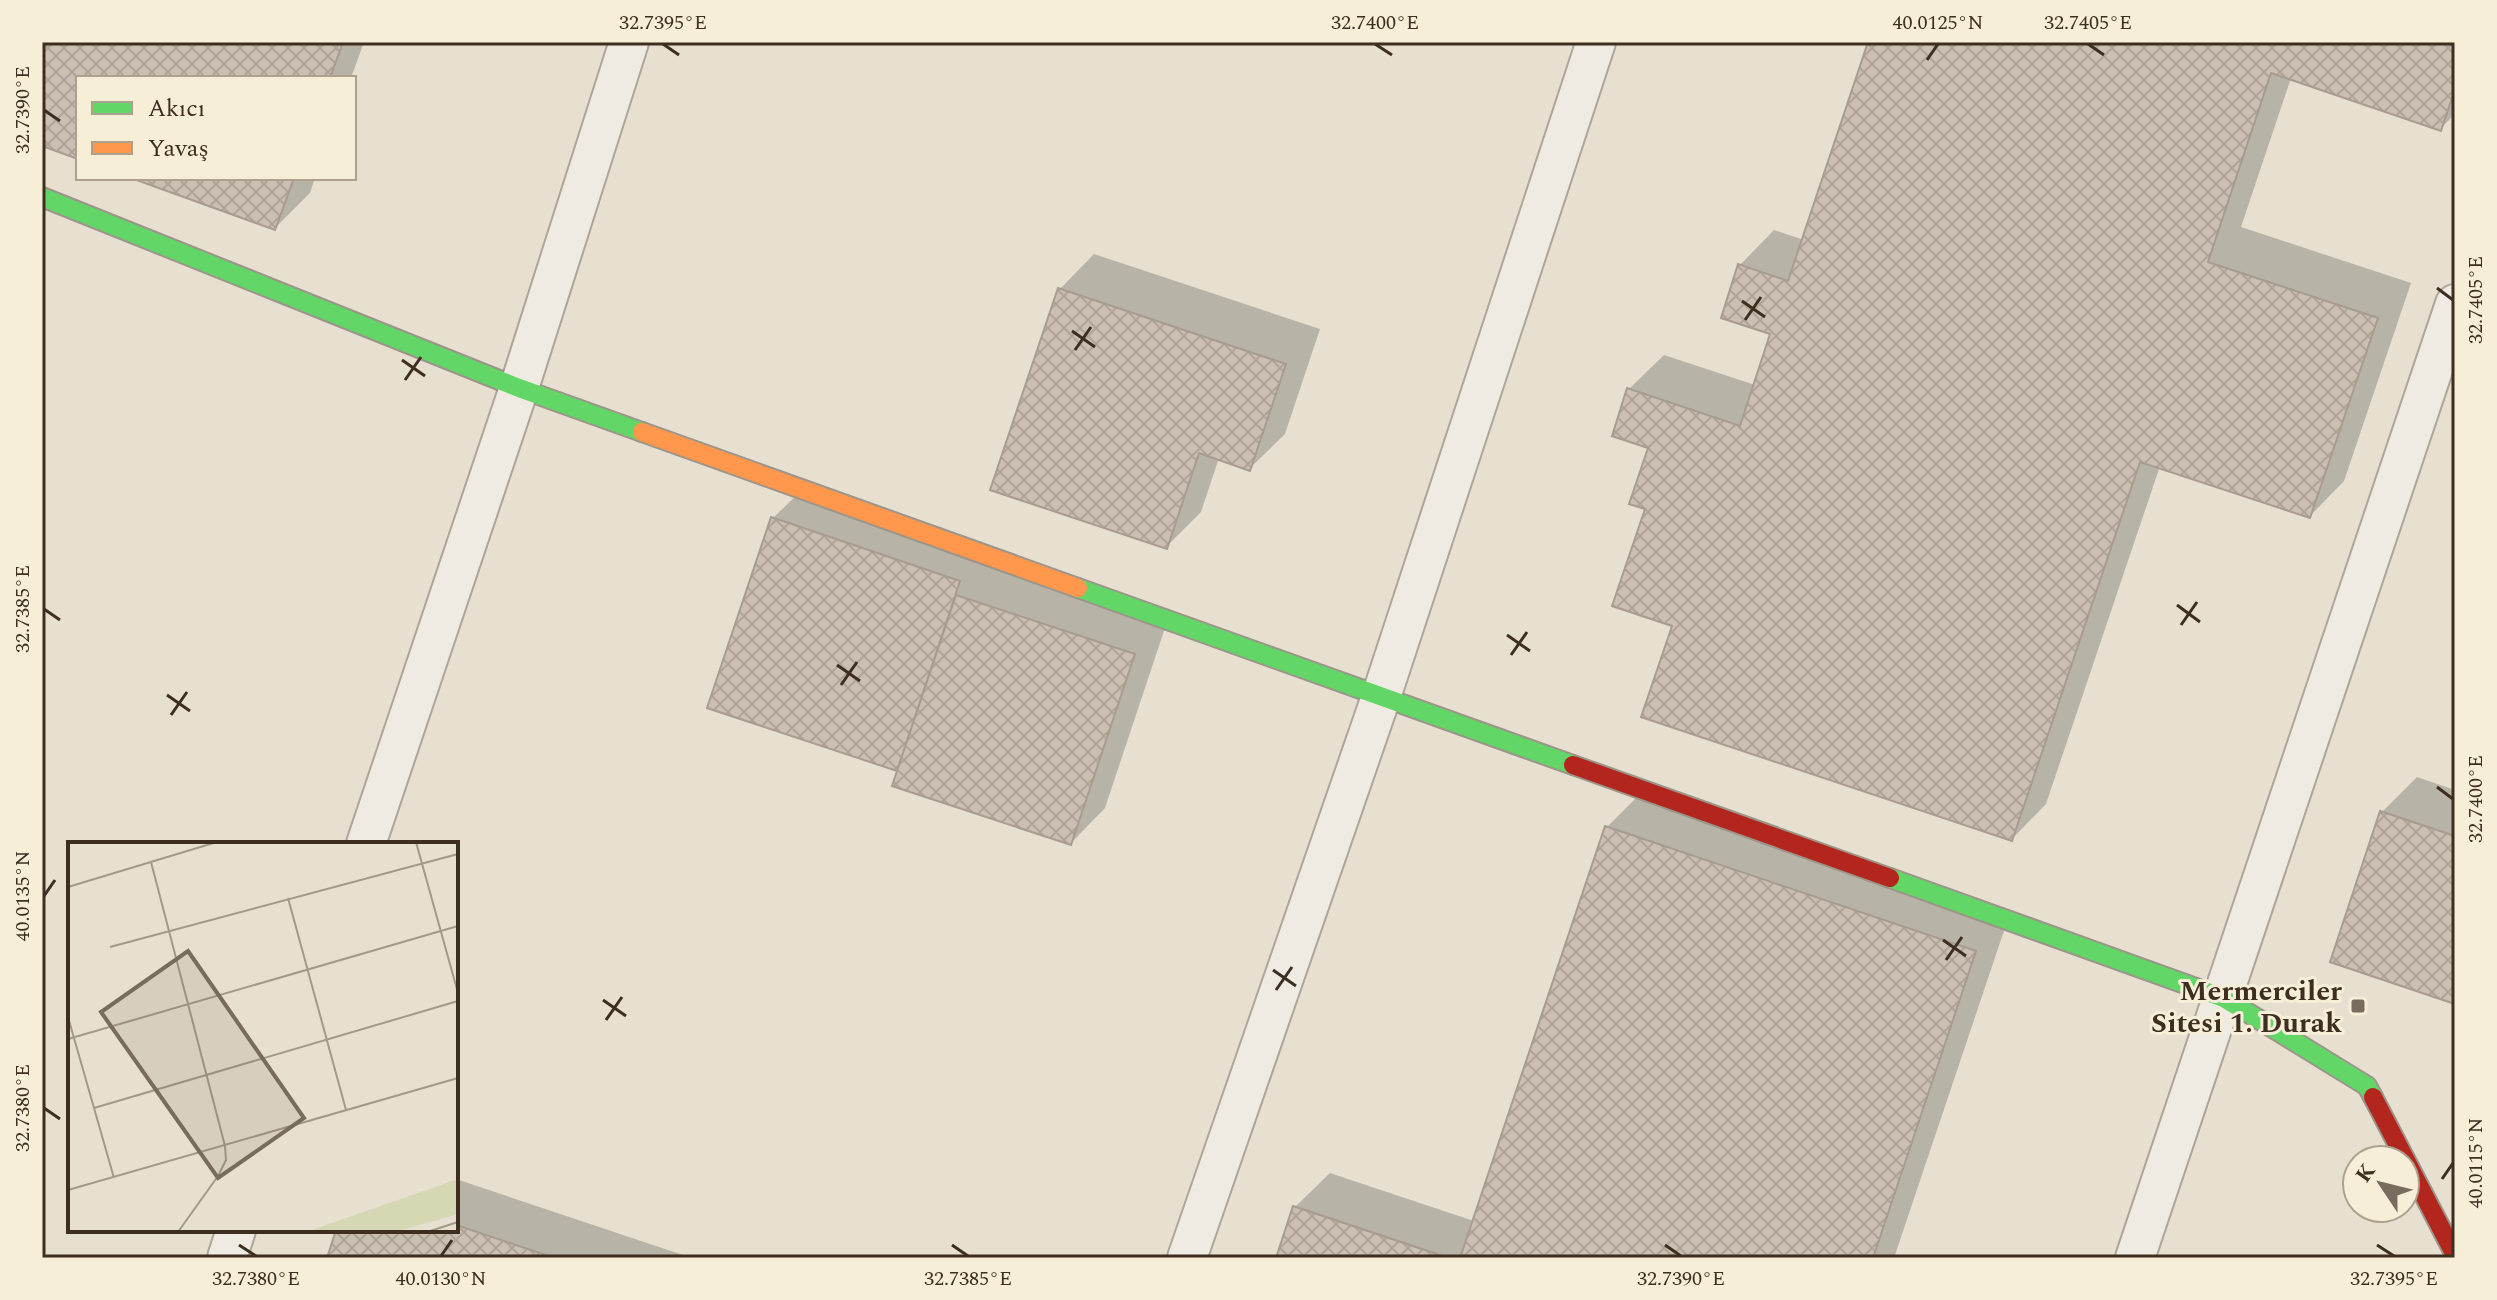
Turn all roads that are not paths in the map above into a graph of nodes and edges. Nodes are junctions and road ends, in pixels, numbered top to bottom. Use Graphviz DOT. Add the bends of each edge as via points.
graph roads {
  1 [pos="629,42"];
  2 [pos="1596,42"];
  3 [pos="42,197"];
  4 [pos="2455,304"];
  5 [pos="519,388"];
  6 [pos="1381,697"];
  7 [pos="367,842"];
  8 [pos="2224,998"];
  9 [pos="235,1232"];
  10 [pos="2455,1255"];
  11 [pos="227,1258"];
  12 [pos="1187,1258"];
  13 [pos="2135,1258"];
  1 -- 5 [label="lane"];
  2 -- 6 [label="lane"];
  3 -- 5 [label="street"];
  4 -- 8 [label="lane"];
  5 -- 6 [label="street"];
  5 -- 7 [label="lane"];
  6 -- 8 [label="street"];
  6 -- 12 [label="lane"];
  8 -- 10 [label="street" via="2367,1086"];
  8 -- 13 [label="lane"];
  9 -- 11 [label="lane"];
}
